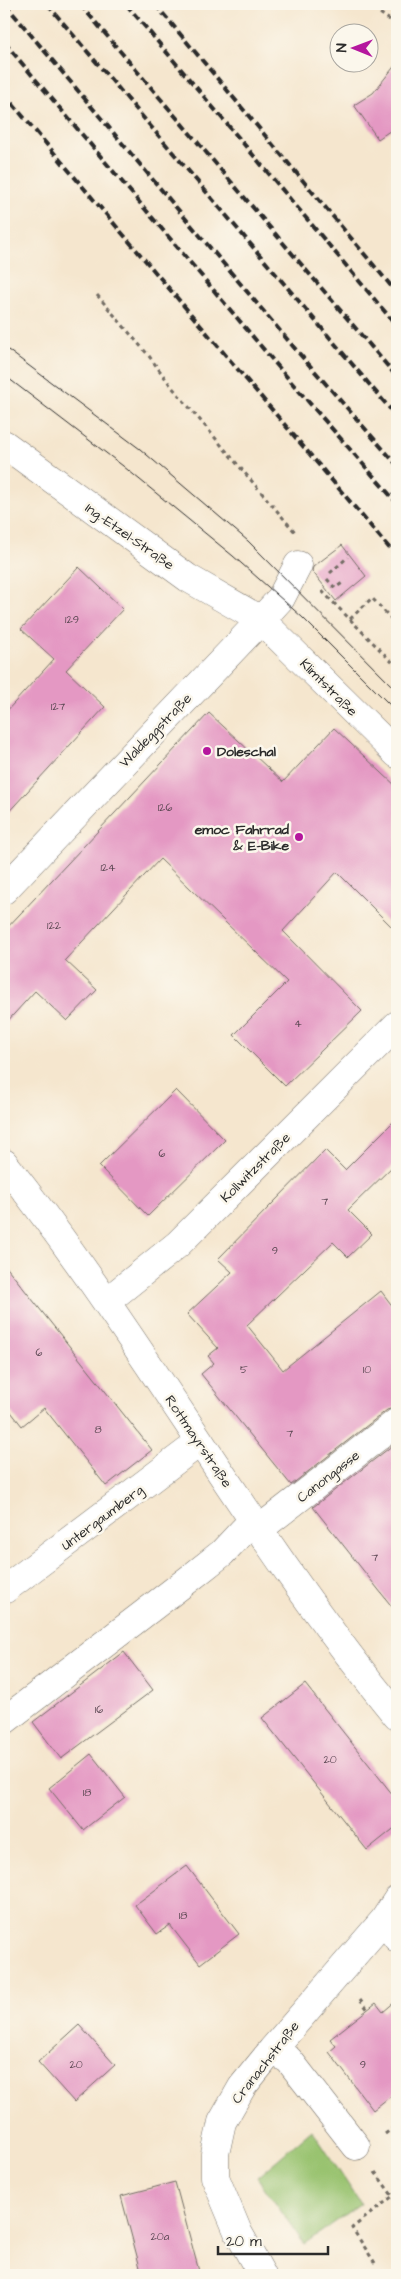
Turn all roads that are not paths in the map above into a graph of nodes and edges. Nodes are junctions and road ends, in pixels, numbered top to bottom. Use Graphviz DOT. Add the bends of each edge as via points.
graph roads {
  1 [pos="4,444"];
  2 [pos="298,565"];
  3 [pos="261,620"];
  4 [pos="397,754"];
  5 [pos="4,890"];
  6 [pos="397,1025"];
  7 [pos="4,1163"];
  8 [pos="106,1302"];
  9 [pos="397,1422"];
  10 [pos="200,1442"];
  11 [pos="255,1526"];
  12 [pos="4,1590"];
  13 [pos="397,1716"];
  14 [pos="4,1721"];
  15 [pos="393,1919"];
  16 [pos="272,2050"];
  17 [pos="356,2146"];
  18 [pos="262,2275"];
  1 -- 3 [label="street, Ing.-Etzel-Straße" via="188,578"];
  2 -- 3 [label="street, Waldeggstraße" via="281,598"];
  3 -- 4 [label="street, Klimtstraße"];
  3 -- 5 [label="street, Waldeggstraße"];
  6 -- 8 [label="street, Kollwitzstraße" via="178,1244"];
  7 -- 8 [label="street, Rottmayrstraße"];
  8 -- 10 [label="street, Rottmayrstraße"];
  9 -- 11 [label="street, Canongasse"];
  10 -- 11 [label="street, Rottmayrstraße"];
  10 -- 12 [label="street, Untergaumberg"];
  11 -- 13 [label="street, Rottmayrstraße" via="352,1660"];
  11 -- 14 [label="street, Canongasse"];
  15 -- 16 [label="street, Cranachstraße"];
  16 -- 17 [label="street" via="289,2060"];
  16 -- 18 [label="street, Cranachstraße" via="242,2087 222,2122 215,2154 215,2177 238,2232"];
}
